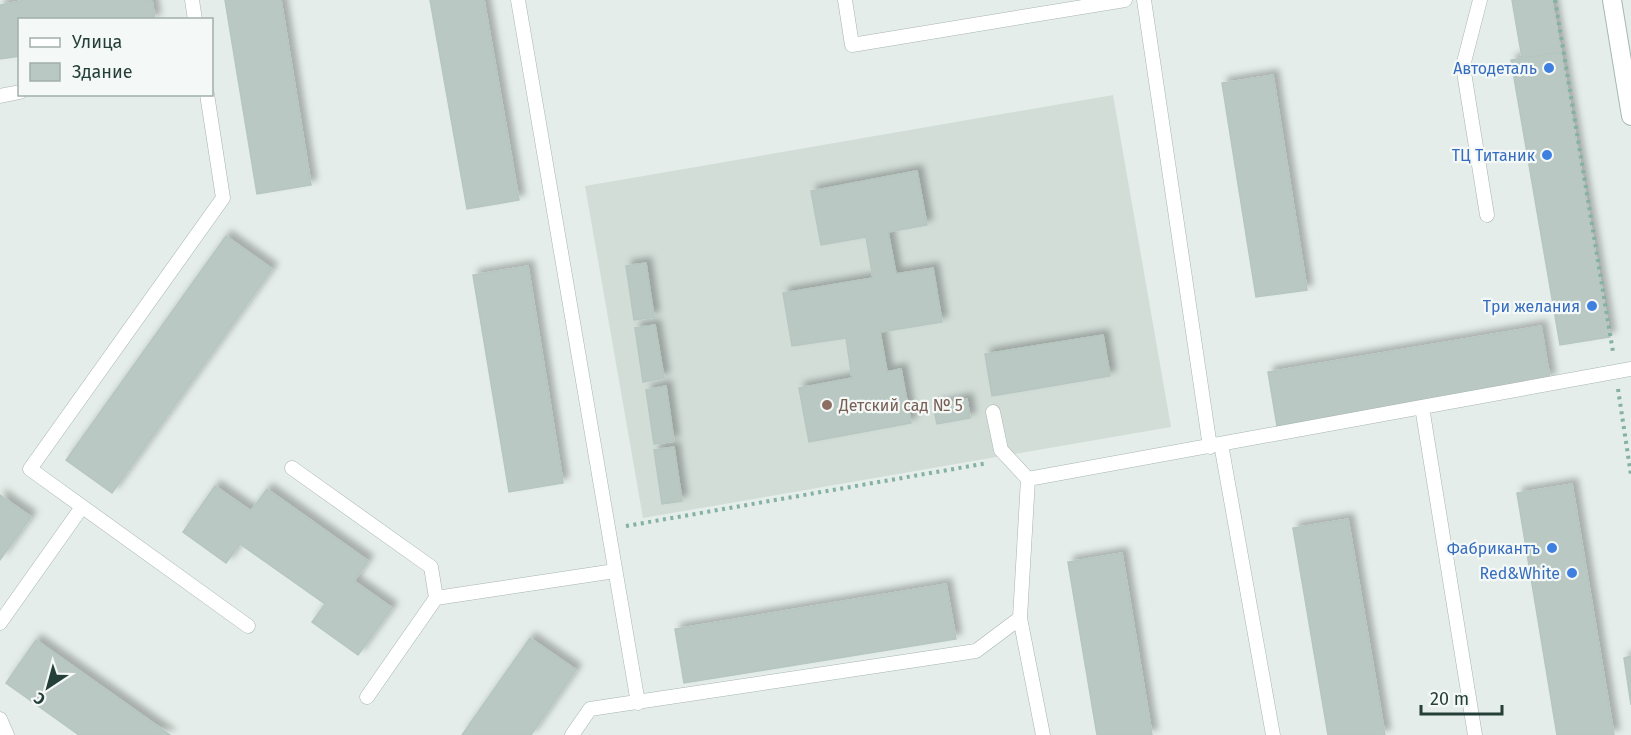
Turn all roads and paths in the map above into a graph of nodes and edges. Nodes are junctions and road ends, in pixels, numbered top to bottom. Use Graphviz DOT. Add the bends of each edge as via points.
graph roads {
  1 [pos="192,0"];
  2 [pos="518,0"];
  3 [pos="845,0"];
  4 [pos="1125,0"];
  5 [pos="1144,0"];
  6 [pos="1480,0"];
  7 [pos="1555,0"];
  8 [pos="1612,0"];
  9 [pos="195,18"];
  10 [pos="18,92"];
  11 [pos="0,96"];
  12 [pos="207,96"];
  13 [pos="1631,116"];
  14 [pos="1487,215"];
  15 [pos="1631,369"];
  16 [pos="1616,372"];
  17 [pos="1422,407"];
  18 [pos="993,412"];
  19 [pos="1216,446"];
  20 [pos="1010,459"];
  21 [pos="292,468"];
  22 [pos="1631,475"];
  23 [pos="1028,479"];
  24 [pos="82,507"];
  25 [pos="608,529"];
  26 [pos="615,571"];
  27 [pos="436,598"];
  28 [pos="1020,618"];
  29 [pos="0,623"];
  30 [pos="248,626"];
  31 [pos="367,697"];
  32 [pos="638,703"];
  33 [pos="0,719"];
  34 [pos="7,735"];
  35 [pos="573,735"];
  36 [pos="1043,735"];
  37 [pos="1273,735"];
  38 [pos="1475,735"];
  1 -- 9 [label="lane"];
  2 -- 25 [label="lane"];
  3 -- 4 [label="lane" via="852,45"];
  5 -- 19 [label="lane"];
  6 -- 14 [label="lane" via="1463,66"];
  7 -- 16 [label="path"];
  8 -- 13 [label="main road"];
  10 -- 11 [label="lane"];
  12 -- 24 [label="lane" via="224,198 30,469"];
  15 -- 16 [label="lane"];
  16 -- 17 [label="lane"];
  16 -- 22 [label="path"];
  17 -- 19 [label="lane"];
  17 -- 38 [label="lane"];
  18 -- 20 [label="lane" via="1001,450"];
  19 -- 23 [label="lane"];
  19 -- 37 [label="lane"];
  20 -- 23 [label="lane"];
  20 -- 25 [label="path"];
  21 -- 27 [label="lane" via="430,567"];
  23 -- 28 [label="lane"];
  24 -- 29 [label="lane"];
  24 -- 30 [label="lane"];
  25 -- 26 [label="lane"];
  26 -- 27 [label="lane"];
  26 -- 32 [label="lane"];
  27 -- 31 [label="lane"];
  28 -- 32 [label="lane" via="976,651"];
  28 -- 36 [label="lane"];
  32 -- 35 [label="lane" via="590,709"];
  33 -- 34 [label="lane"];
}
